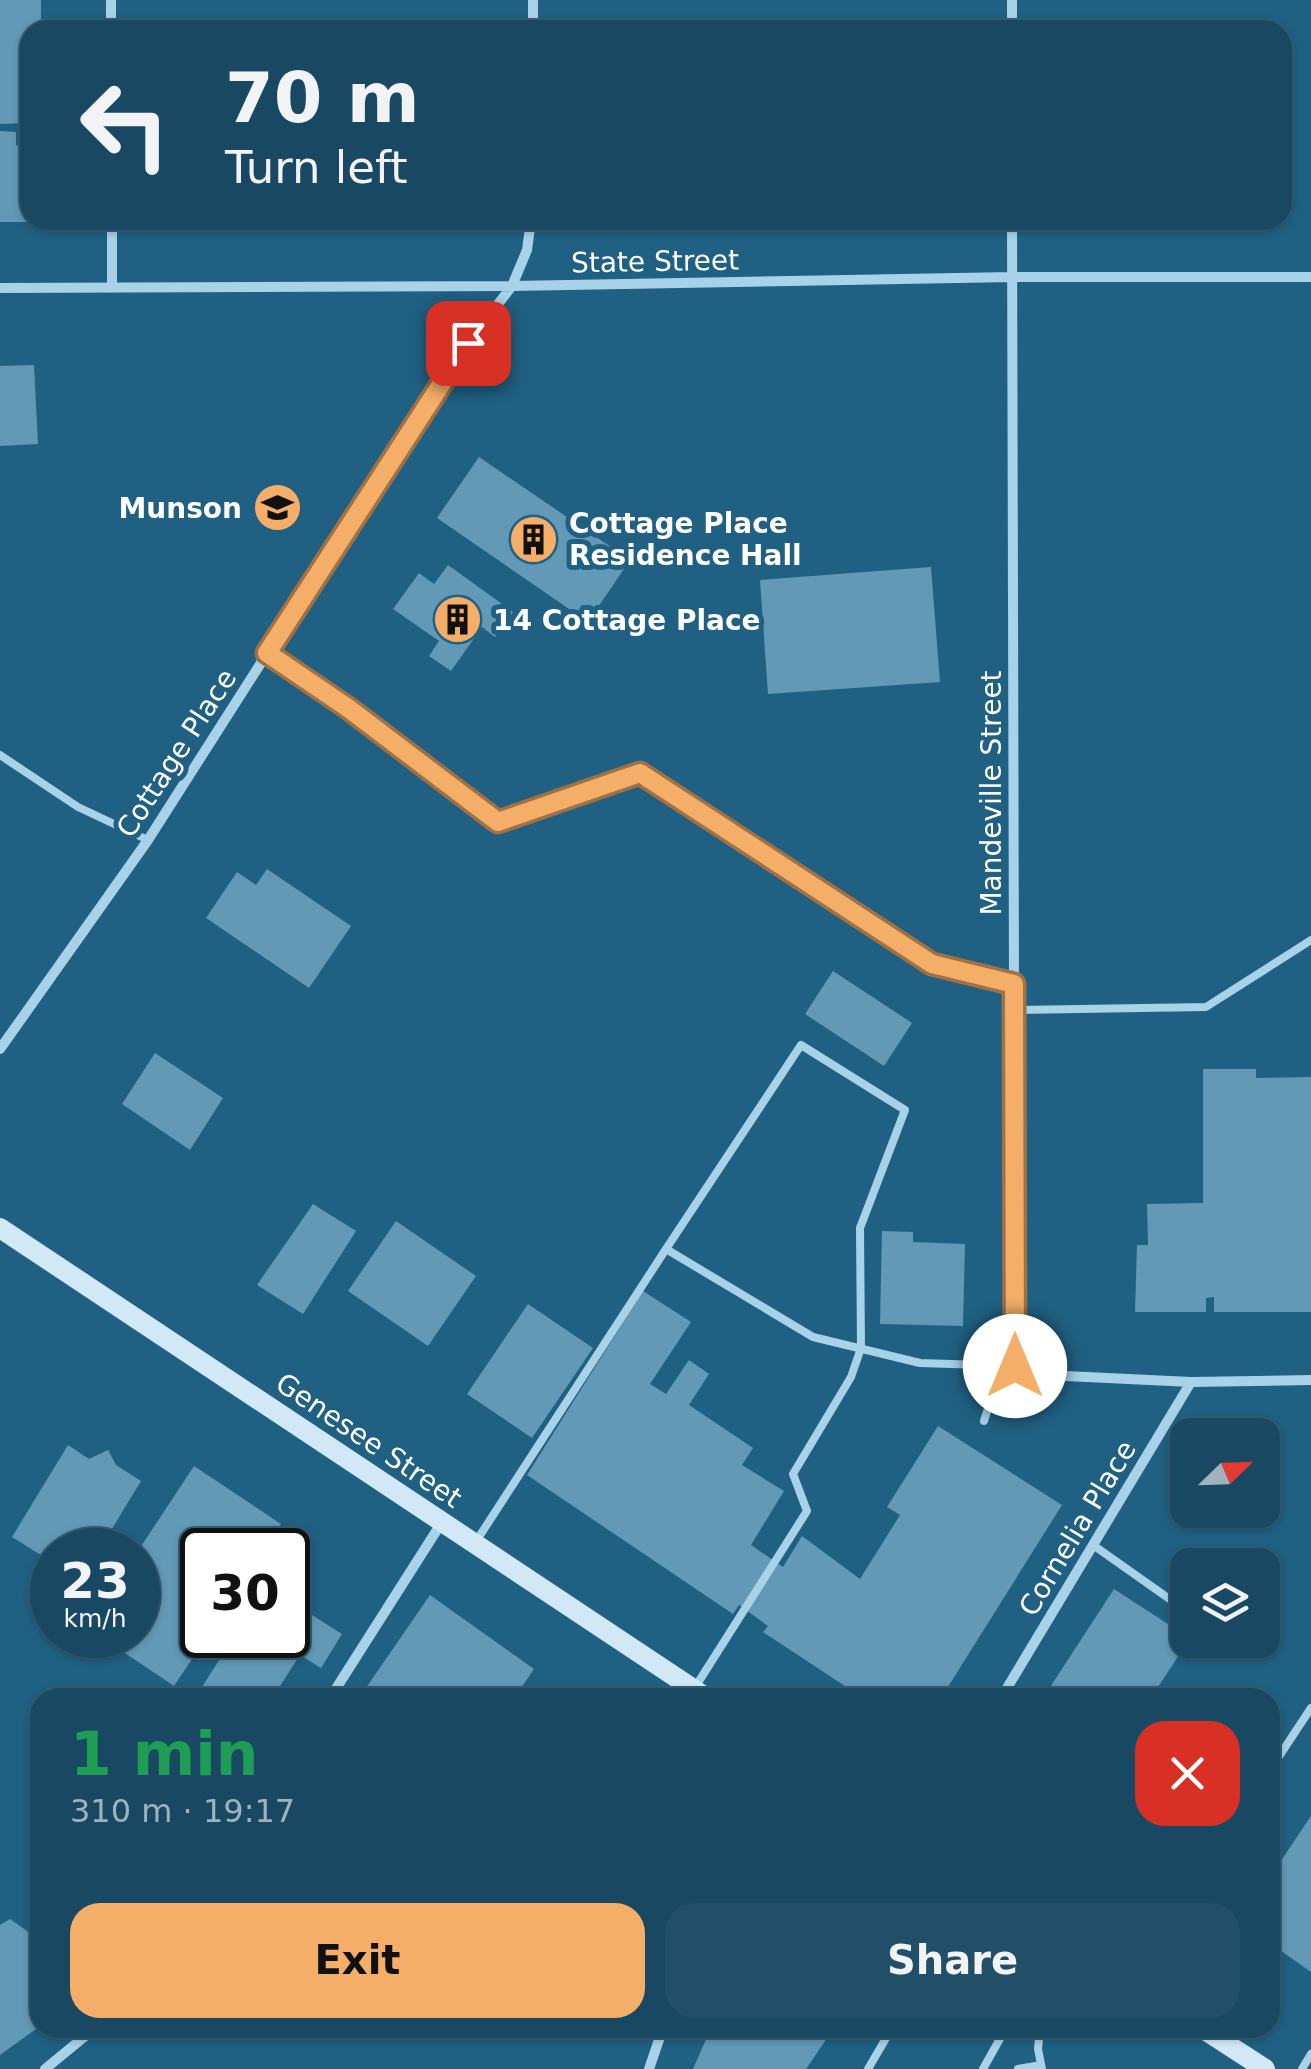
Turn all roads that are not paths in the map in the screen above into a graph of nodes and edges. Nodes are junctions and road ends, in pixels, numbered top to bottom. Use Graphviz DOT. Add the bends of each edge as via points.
graph roads {
  1 [pos="112,230"];
  2 [pos="530,230"];
  3 [pos="1012,230"];
  4 [pos="1012,277"];
  5 [pos="1311,277"];
  6 [pos="112,286"];
  7 [pos="512,286"];
  8 [pos="0,288"];
  9 [pos="267,653"];
  10 [pos="0,755"];
  11 [pos="148,840"];
  12 [pos="1311,940"];
  13 [pos="1014,984"];
  14 [pos="1014,1010"];
  15 [pos="0,1048"];
  16 [pos="0,1228"];
  17 [pos="666,1249"];
  18 [pos="861,1348"];
  19 [pos="1015,1366"];
  20 [pos="1311,1380"];
  21 [pos="1191,1382"];
  22 [pos="984,1422"];
  23 [pos="442,1521"];
  24 [pos="474,1543"];
  25 [pos="1093,1544"];
  26 [pos="1170,1599"];
  27 [pos="336,1688"];
  28 [pos="692,1688"];
  29 [pos="703,1688"];
  30 [pos="1007,1688"];
  31 [pos="1311,1708"];
  32 [pos="1280,1755"];
  33 [pos="83,2038"];
  34 [pos="661,2038"];
  35 [pos="886,2038"];
  36 [pos="1001,2038"];
  37 [pos="1041,2038"];
  38 [pos="1217,2038"];
  39 [pos="1311,2054"];
  40 [pos="1042,2067"];
  41 [pos="45,2069"];
  42 [pos="650,2069"];
  43 [pos="868,2069"];
  44 [pos="984,2069"];
  45 [pos="1018,2069"];
  46 [pos="1265,2069"];
  47 [pos="1302,2069"];
  1 -- 6 [label="street"];
  2 -- 7 [label="street, Cottage Place"];
  3 -- 4 [label="street, Mandeville Street"];
  4 -- 5 [label="street, State Street"];
  4 -- 7 [label="street, State Street"];
  4 -- 13 [label="street, Mandeville Street"];
  6 -- 7 [label="street, State Street"];
  6 -- 8 [label="street, State Street"];
  7 -- 9 [label="street, Cottage Place" via="453,362"];
  9 -- 11 [label="street, Cottage Place"];
  9 -- 13 [label="lane" via="498,822 640,773 932,964"];
  10 -- 11 [label="lane" via="78,807"];
  11 -- 15 [label="street, Cottage Place"];
  12 -- 14 [label="lane" via="1206,1007"];
  13 -- 14 [label="street, Mandeville Street"];
  14 -- 19 [label="street, Mandeville Street"];
  16 -- 23 [label="main road, Genesee Street"];
  17 -- 18 [label="lane" via="814,1336"];
  17 -- 18 [label="lane" via="801,1045 905,1110 860,1228"];
  17 -- 24 [label="lane"];
  18 -- 19 [label="lane" via="920,1363"];
  18 -- 29 [label="lane" via="793,1474 807,1511"];
  19 -- 21 [label="street" via="1045,1375"];
  19 -- 22 [label="lane"];
  20 -- 21 [label="street"];
  21 -- 25 [label="street, Cornelia Place"];
  23 -- 24 [label="main road, Genesee Street"];
  23 -- 27 [label="street"];
  24 -- 28 [label="main road, Genesee Street"];
  25 -- 26 [label="lane"];
  25 -- 30 [label="street, Cornelia Place"];
  31 -- 32 [label="lane"];
  33 -- 41 [label="street"];
  34 -- 42 [label="street"];
  35 -- 43 [label="lane"];
  36 -- 44 [label="lane"];
  37 -- 40 [label="lane"];
  38 -- 46 [label="main road"];
  39 -- 47 [label="lane"];
  40 -- 45 [label="lane"];
}
